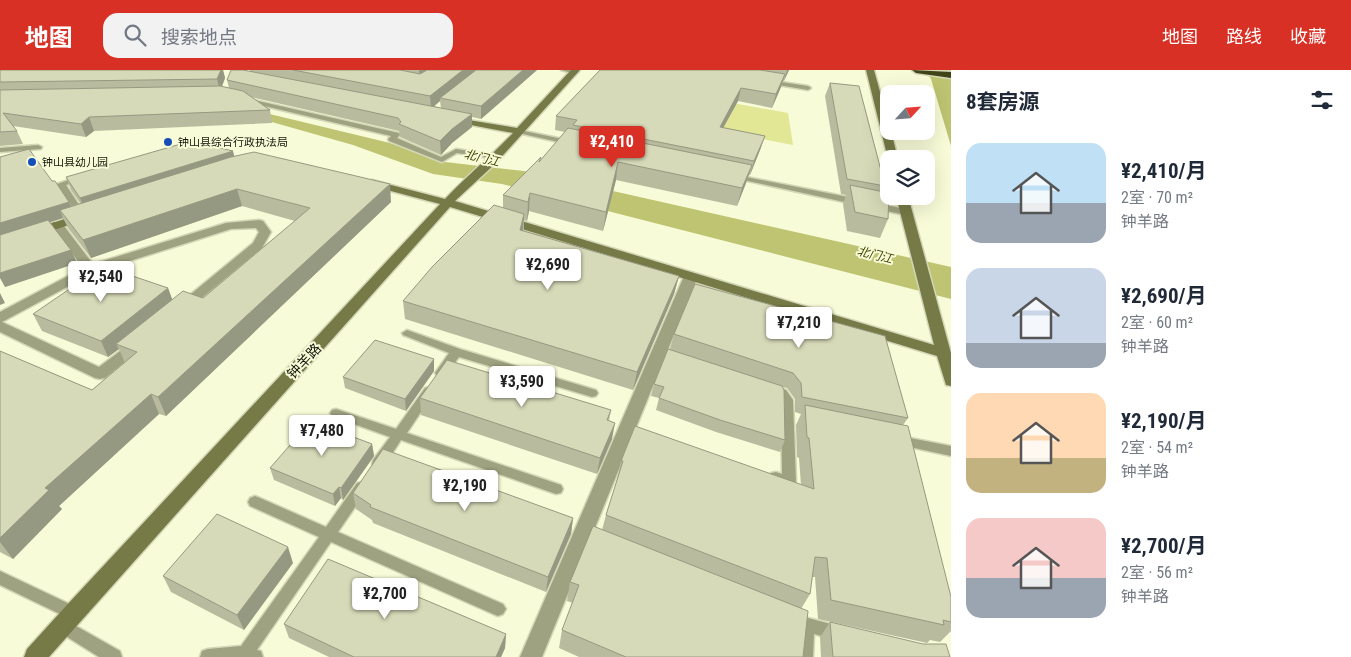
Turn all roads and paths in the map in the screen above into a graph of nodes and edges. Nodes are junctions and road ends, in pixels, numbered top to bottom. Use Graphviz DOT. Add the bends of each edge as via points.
graph roads {
  1 [pos="564,70"];
  2 [pos="870,70"];
  3 [pos="916,70"];
  4 [pos="576,71"];
  5 [pos="951,75"];
  6 [pos="762,81"];
  7 [pos="808,88"];
  8 [pos="232,97"];
  9 [pos="440,116"];
  10 [pos="518,131"];
  11 [pos="586,146"];
  12 [pos="38,148"];
  13 [pos="0,150"];
  14 [pos="890,150"];
  15 [pos="494,159"];
  16 [pos="722,174"];
  17 [pos="89,175"];
  18 [pos="364,181"];
  19 [pos="450,203"];
  20 [pos="904,205"];
  21 [pos="906,212"];
  22 [pos="88,215"];
  23 [pos="57,225"];
  24 [pos="0,244"];
  25 [pos="90,269"];
  26 [pos="691,276"];
  27 [pos="0,318"];
  28 [pos="168,319"];
  29 [pos="0,326"];
  30 [pos="408,334"];
  31 [pos="145,338"];
  32 [pos="456,352"];
  33 [pos="943,353"];
  34 [pos="951,381"];
  35 [pos="763,386"];
  36 [pos="592,393"];
  37 [pos="336,413"];
  38 [pos="399,434"];
  39 [pos="884,437"];
  40 [pos="951,451"];
  41 [pos="762,472"];
  42 [pos="556,489"];
  43 [pos="255,502"];
  44 [pos="329,534"];
  45 [pos="582,535"];
  46 [pos="600,542"];
  47 [pos="0,578"];
  48 [pos="498,609"];
  49 [pos="73,613"];
  50 [pos="780,614"];
  51 [pos="62,625"];
  52 [pos="807,625"];
  53 [pos="853,636"];
  54 [pos="248,656"];
  55 [pos="36,657"];
  56 [pos="114,657"];
  57 [pos="208,657"];
  58 [pos="531,657"];
  59 [pos="805,657"];
  1 -- 4 [label="lane"];
  2 -- 14 [label="street"];
  3 -- 5 [label="highway"];
  4 -- 10 [label="street, 钟羊路"];
  6 -- 7 [label="lane"];
  8 -- 15 [label="lane" via="396,135 392,140 442,160 456,151"];
  9 -- 10 [label="street"];
  10 -- 11 [label="lane"];
  10 -- 15 [label="street, 钟羊路"];
  12 -- 13 [label="lane"];
  15 -- 19 [label="street, 钟羊路" via="463,186"];
  16 -- 21 [label="lane"];
  17 -- 22 [label="lane" via="61,184"];
  18 -- 19 [label="street"];
  19 -- 26 [label="street"];
  19 -- 49 [label="street, 钟羊路"];
  20 -- 21 [label="street"];
  21 -- 33 [label="street"];
  22 -- 23 [label="street"];
  23 -- 24 [label="street"];
  23 -- 25 [label="street"];
  25 -- 27 [label="street"];
  25 -- 28 [label="street" via="230,226 259,224 265,232 258,245"];
  26 -- 33 [label="street"];
  26 -- 45 [label="street" via="664,354"];
  29 -- 31 [label="street" via="100,374"];
  30 -- 32 [label="lane"];
  32 -- 36 [label="lane"];
  32 -- 38 [label="lane"];
  33 -- 34 [label="street"];
  35 -- 41 [label="lane" via="782,393 793,418 789,481"];
  37 -- 38 [label="lane"];
  38 -- 42 [label="lane"];
  38 -- 44 [label="lane"];
  39 -- 40 [label="lane"];
  43 -- 44 [label="lane"];
  44 -- 48 [label="lane"];
  44 -- 54 [label="lane"];
  45 -- 46 [label="lane"];
  45 -- 58 [label="street"];
  47 -- 49 [label="lane"];
  49 -- 51 [label="street, 钟羊路"];
  50 -- 52 [label="lane"];
  51 -- 55 [label="street, 钟羊路"];
  51 -- 56 [label="lane"];
  52 -- 53 [label="lane"];
  52 -- 59 [label="lane"];
  54 -- 57 [label="lane"];
}
